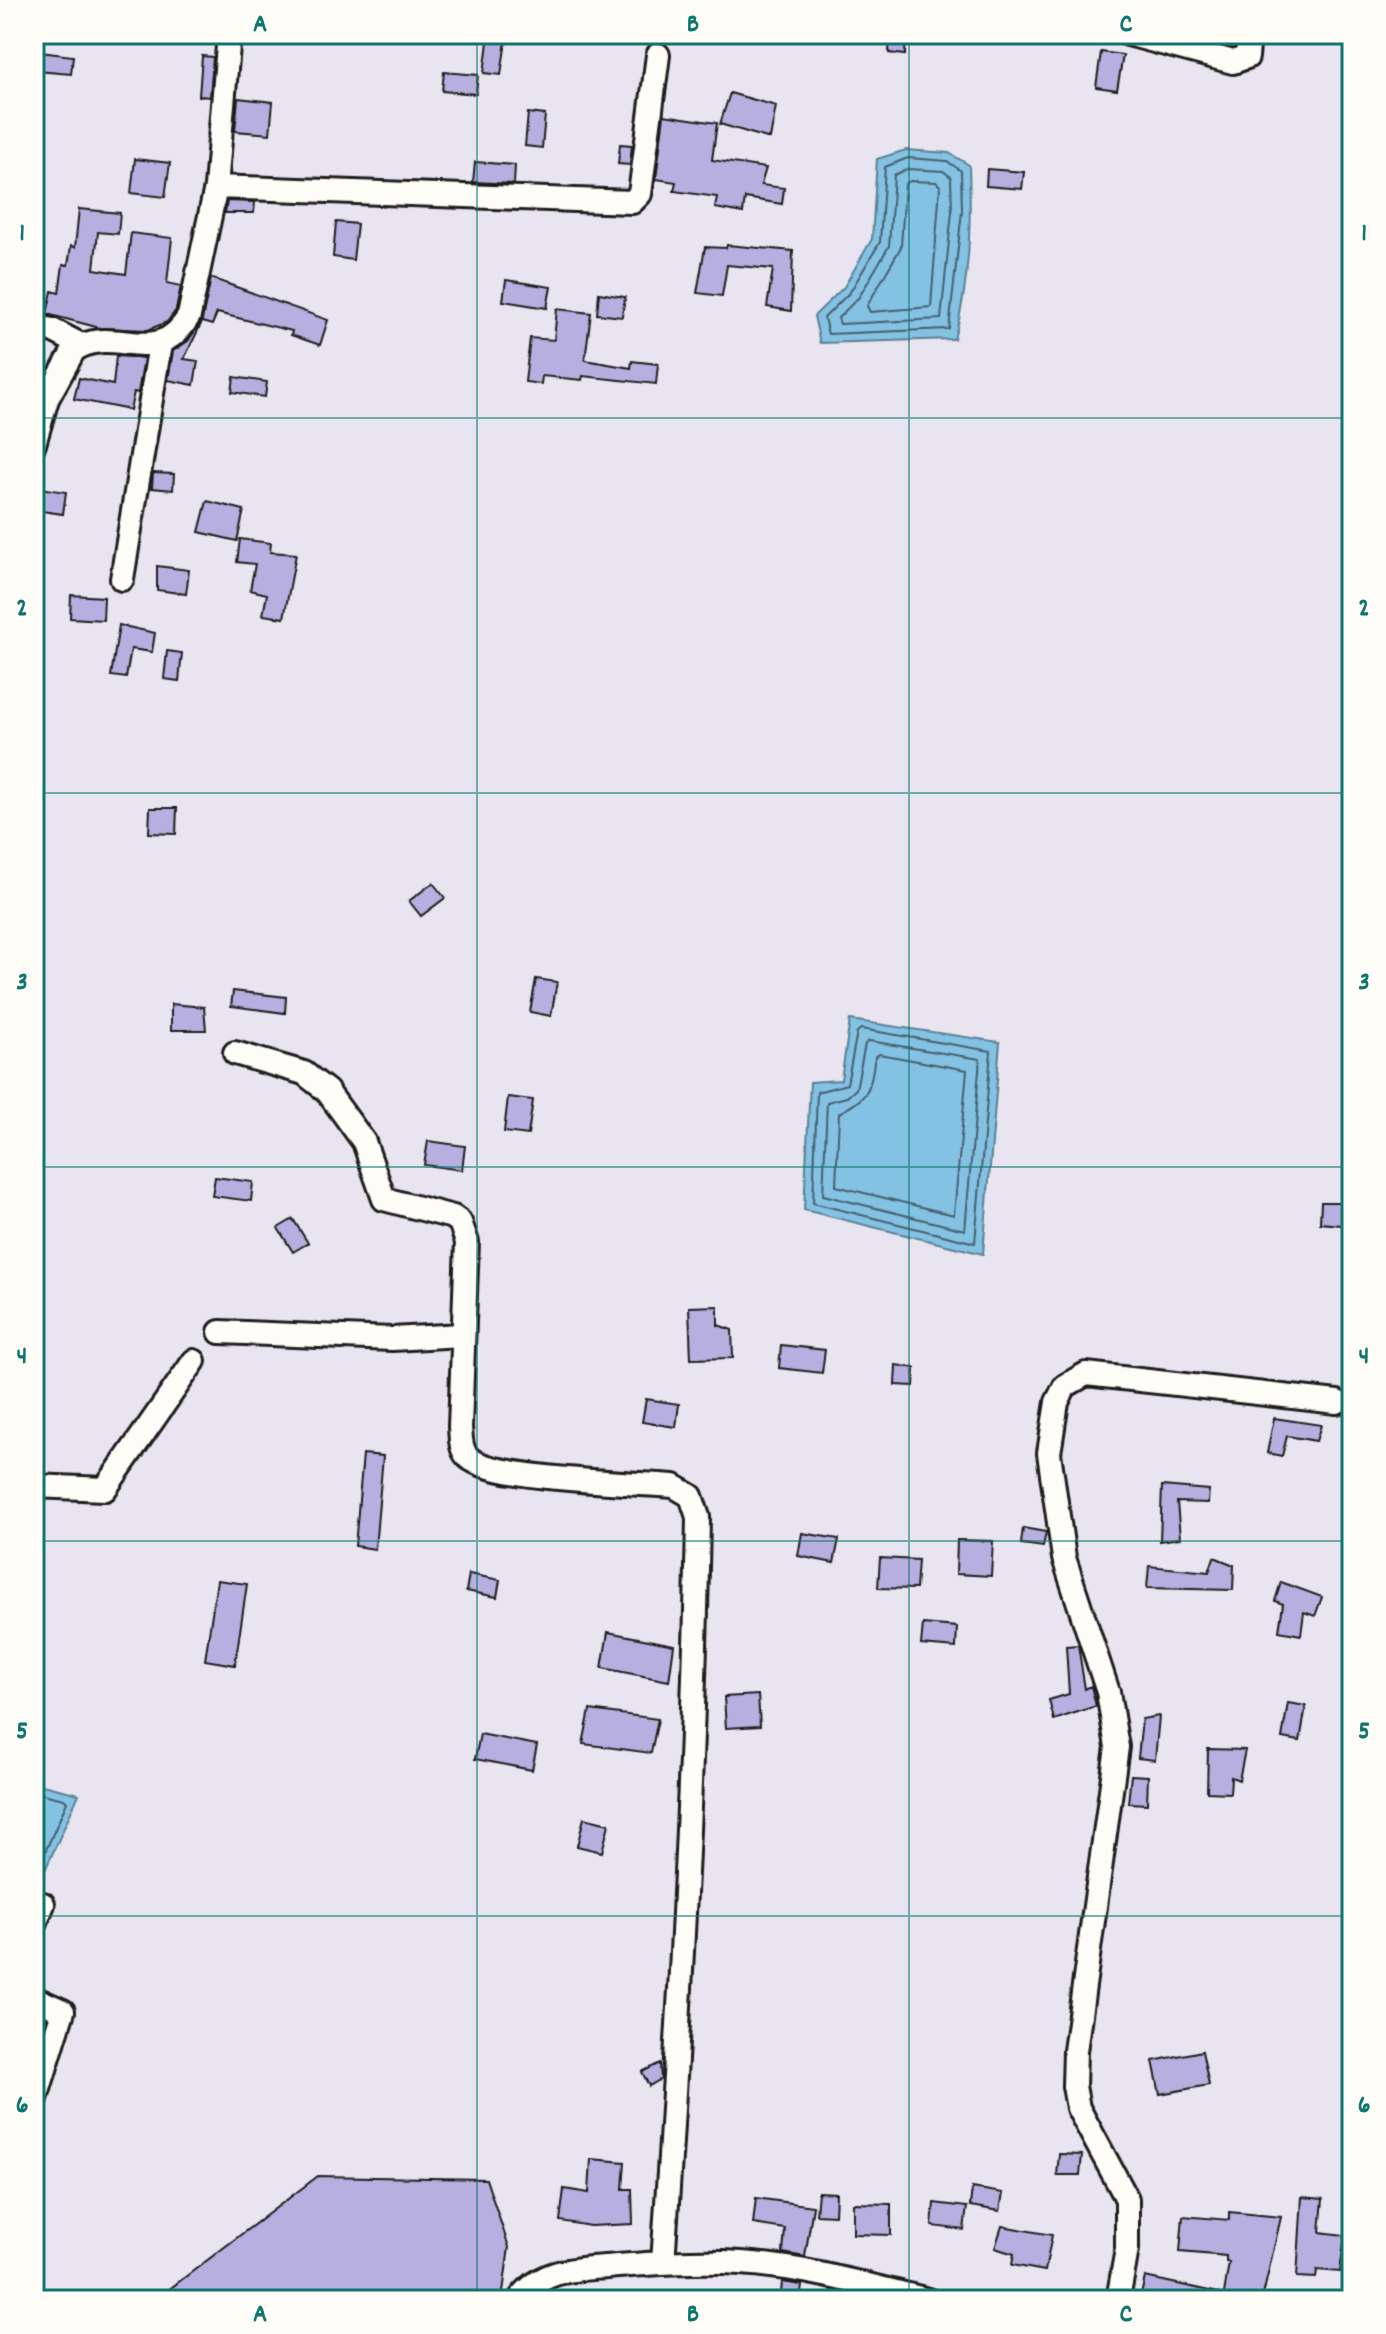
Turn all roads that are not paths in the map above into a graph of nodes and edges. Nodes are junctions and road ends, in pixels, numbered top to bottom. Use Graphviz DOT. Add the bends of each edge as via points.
graph roads {
  1 [pos="229,34"];
  2 [pos="1128,34"];
  3 [pos="1249,34"];
  4 [pos="658,55"];
  5 [pos="216,187"];
  6 [pos="34,326"];
  7 [pos="160,344"];
  8 [pos="81,345"];
  9 [pos="40,398"];
  10 [pos="34,444"];
  11 [pos="122,579"];
  12 [pos="235,1053"];
  13 [pos="220,1332"];
  14 [pos="461,1335"];
  15 [pos="194,1361"];
  16 [pos="1337,1402"];
  17 [pos="34,1486"];
  18 [pos="43,1904"];
  19 [pos="34,1927"];
  20 [pos="34,1998"];
  21 [pos="34,2105"];
  22 [pos="663,2263"];
  23 [pos="519,2300"];
  24 [pos="928,2300"];
  25 [pos="1118,2300"];
  1 -- 5 [label="street"];
  2 -- 3 [label="street" via="1233,62 1247,57"];
  4 -- 5 [label="street" via="640,194 632,202"];
  5 -- 7 [label="street" via="189,316 181,331"];
  6 -- 8 [label="street"];
  7 -- 8 [label="street"];
  7 -- 11 [label="street"];
  8 -- 9 [label="street"];
  9 -- 10 [label="street"];
  12 -- 14 [label="street" via="304,1073 327,1091 364,1142 384,1199 460,1222 467,1242"];
  13 -- 14 [label="street" via="392,1339"];
  14 -- 22 [label="street" via="461,1446 475,1462 533,1475 674,1486 691,1496 698,1517 683,1961"];
  15 -- 17 [label="street" via="105,1489"];
  16 -- 25 [label="street" via="1086,1374 1065,1386 1052,1421 1049,1453 1064,1558 1115,1721 1115,1779 1074,2086 1078,2108 1127,2199 1127,2249"];
  18 -- 19 [label="street"];
  20 -- 21 [label="street" via="63,2011"];
  22 -- 23 [label="street" via="552,2272 531,2284"];
  22 -- 24 [label="street" via="785,2268"];
}
